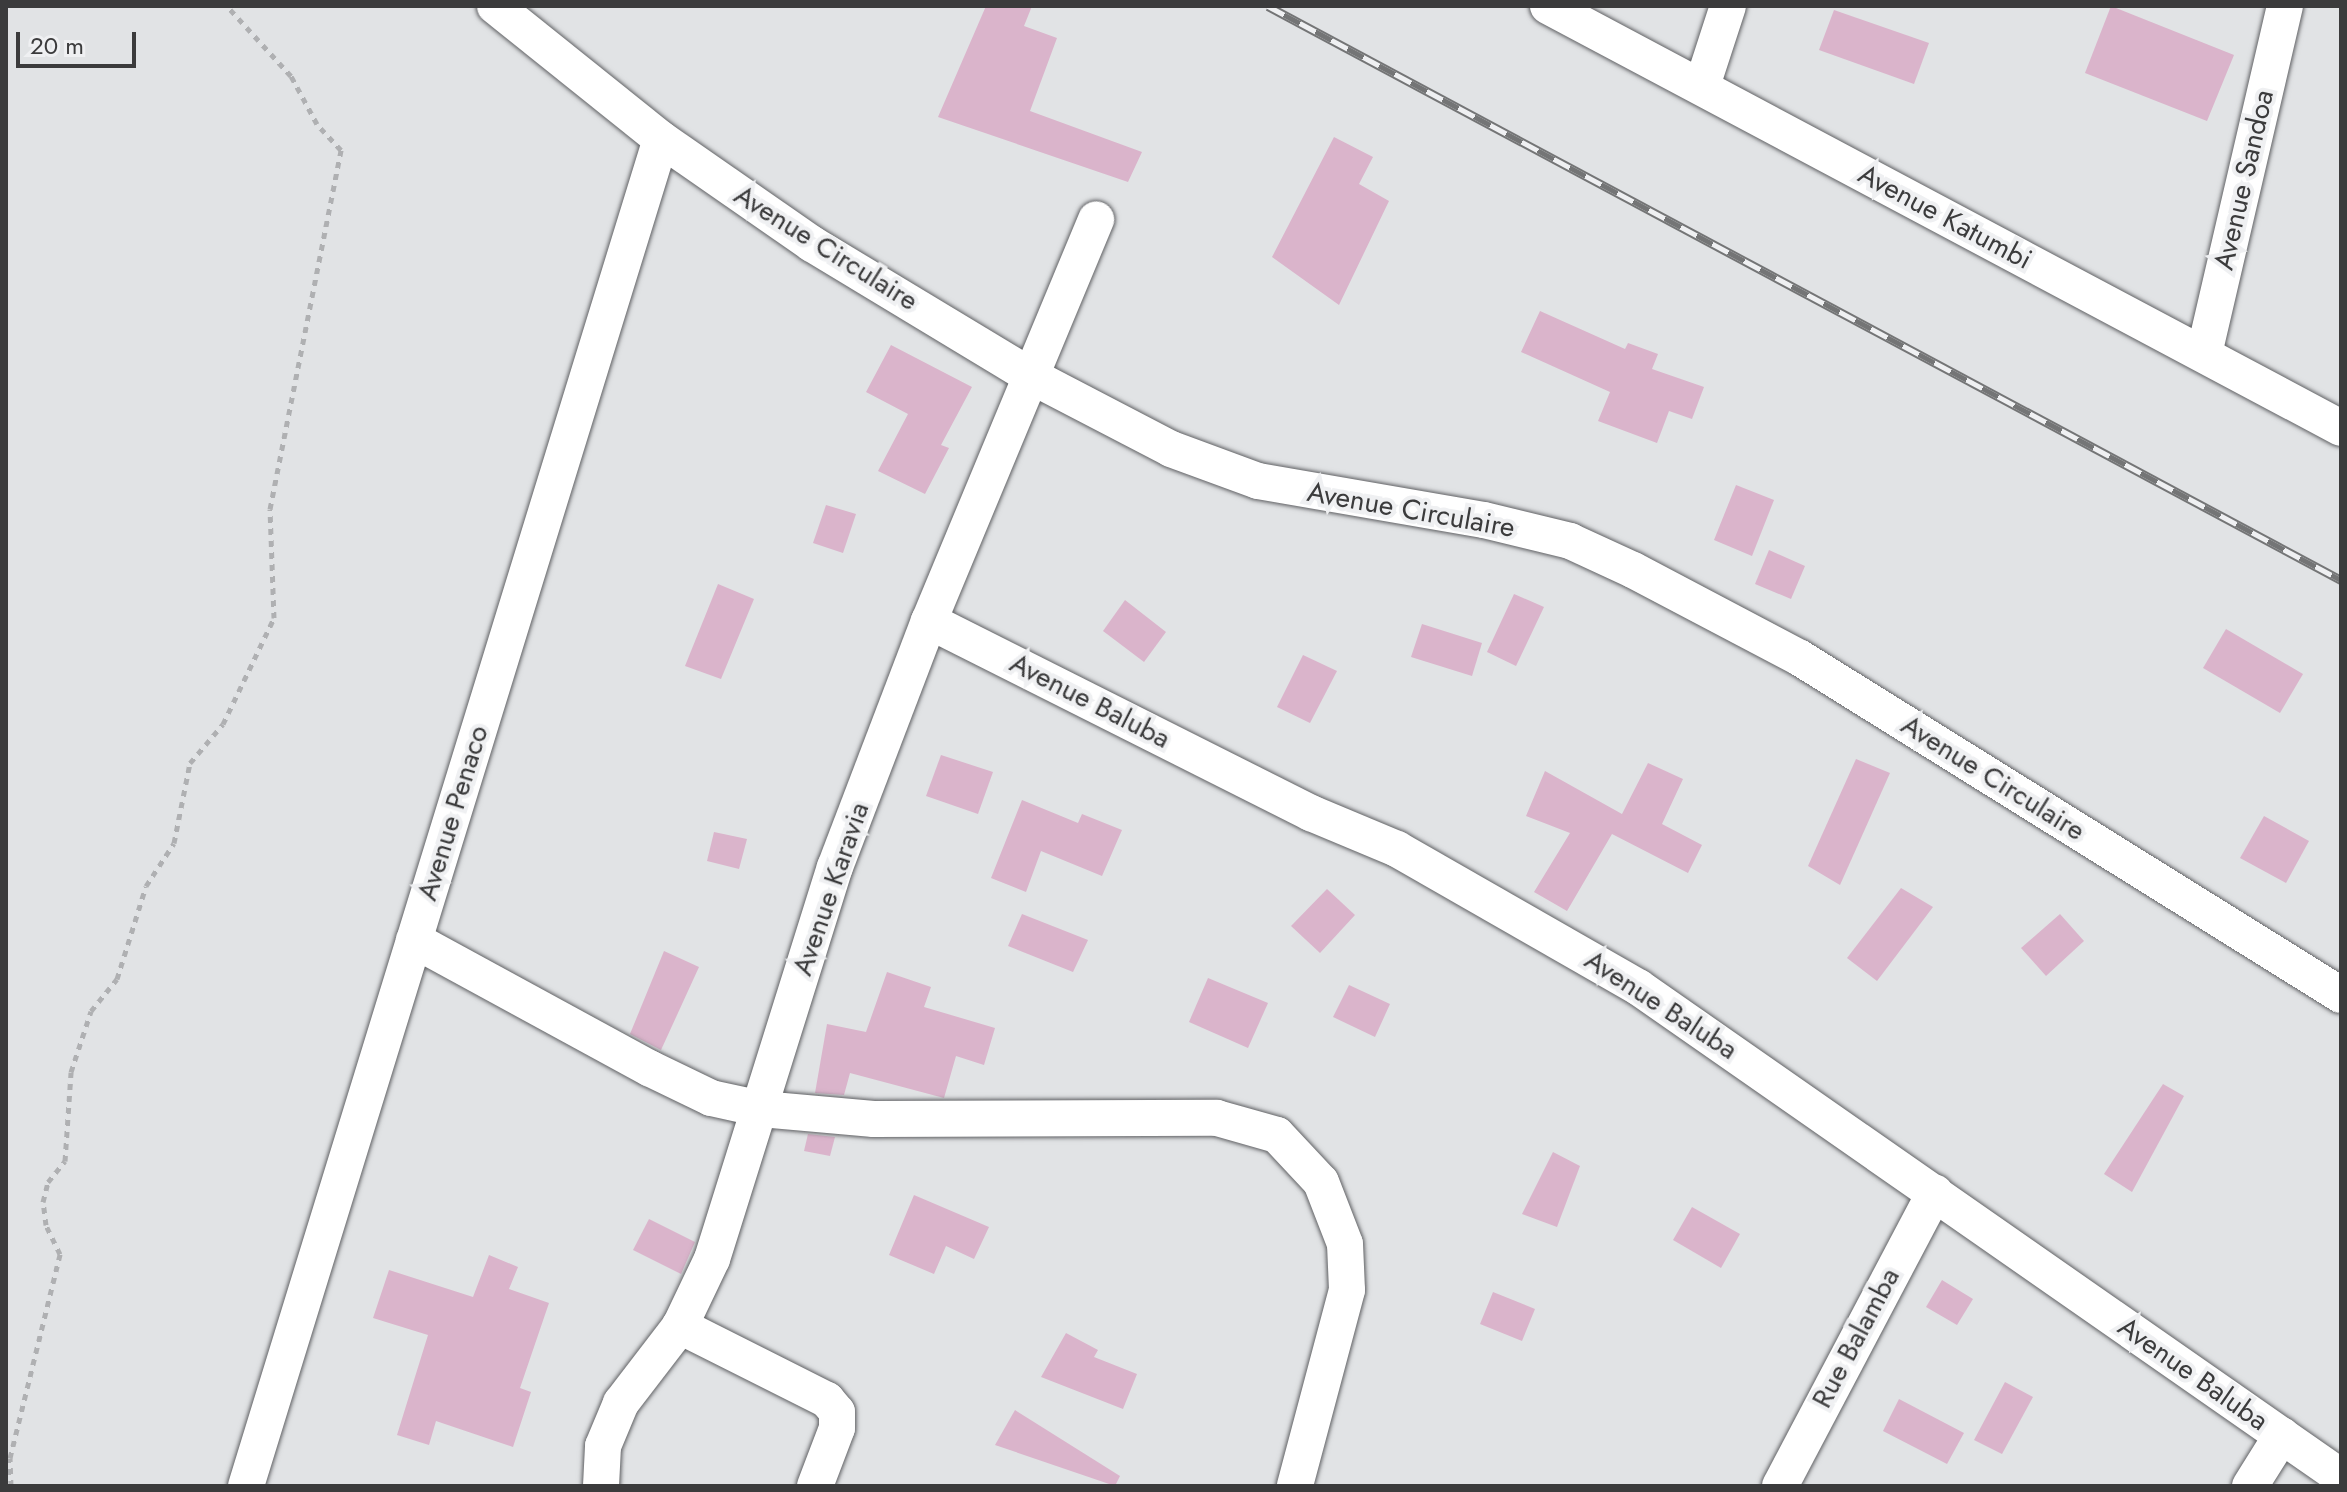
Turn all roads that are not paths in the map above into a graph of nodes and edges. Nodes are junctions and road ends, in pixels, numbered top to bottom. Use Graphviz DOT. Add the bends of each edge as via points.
graph roads {
  1 [pos="495,6"];
  2 [pos="1548,6"];
  3 [pos="1728,6"];
  4 [pos="2285,6"];
  5 [pos="1702,86"];
  6 [pos="661,139"];
  7 [pos="1096,219"];
  8 [pos="2204,354"];
  9 [pos="1029,375"];
  10 [pos="2341,428"];
  11 [pos="929,621"];
  12 [pos="414,940"];
  13 [pos="2341,995"];
  14 [pos="761,1109"];
  15 [pos="1935,1192"];
  16 [pos="680,1326"];
  17 [pos="2282,1435"];
  18 [pos="2341,1477"];
  19 [pos="246,1486"];
  20 [pos="601,1486"];
  21 [pos="815,1486"];
  22 [pos="1295,1486"];
  23 [pos="1780,1486"];
  24 [pos="2250,1486"];
  1 -- 6 [label="street, Avenue Circulaire"];
  2 -- 5 [label="street, Avenue Katumbi"];
  3 -- 5 [label="street"];
  4 -- 8 [label="street, Avenue Sandoa"];
  5 -- 8 [label="street, Avenue Katumbi"];
  6 -- 9 [label="street, Avenue Circulaire" via="812,244"];
  6 -- 12 [label="street, Avenue Penaco"];
  7 -- 9 [label="street, Avenue Karavia"];
  8 -- 10 [label="street, Avenue Katumbi"];
  9 -- 11 [label="street, Avenue Karavia"];
  9 -- 13 [label="street, Avenue Circulaire" via="1171,449 1258,481 1498,523 1570,541 1633,570 1800,658 2278,961"];
  11 -- 14 [label="street, Avenue Karavia" via="835,867"];
  11 -- 15 [label="street, Avenue Baluba" via="1311,813 1397,849 1510,911 1638,987"];
  12 -- 14 [label="street" via="531,998 649,1068 711,1098"];
  12 -- 19 [label="street, Avenue Penaco"];
  14 -- 16 [label="street, Avenue Karavia" via="712,1259"];
  14 -- 22 [label="street" via="904,1120 1217,1118 1277,1135 1321,1182 1345,1244 1347,1290"];
  15 -- 17 [label="street, Avenue Baluba"];
  15 -- 23 [label="street, Rue Balamba"];
  16 -- 20 [label="street, Avenue Karavia" via="621,1403 603,1446"];
  16 -- 21 [label="street" via="827,1400 837,1412 837,1428"];
  17 -- 18 [label="street, Avenue Baluba"];
  17 -- 24 [label="street"];
}
